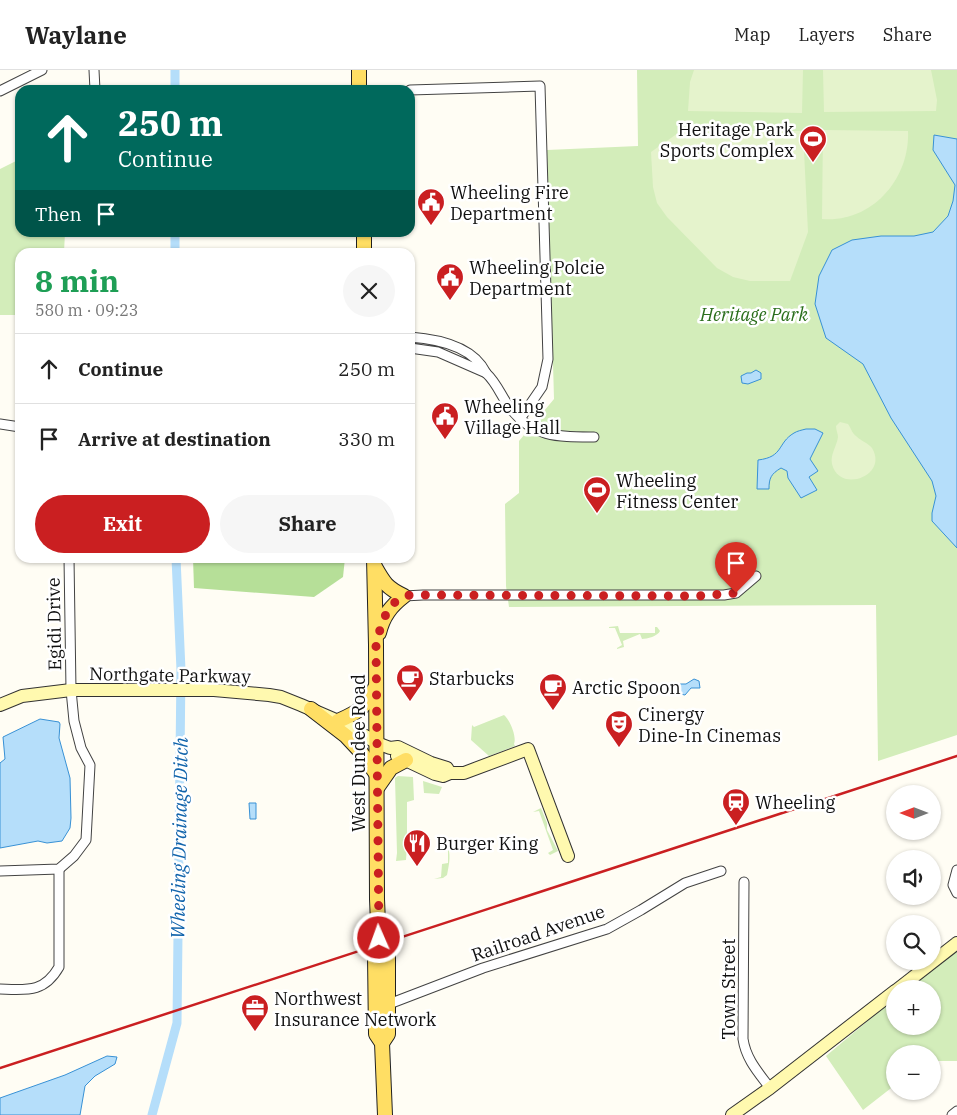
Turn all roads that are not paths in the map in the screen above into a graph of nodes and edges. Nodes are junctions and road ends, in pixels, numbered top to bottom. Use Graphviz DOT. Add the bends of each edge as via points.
graph roads {
  1 [pos="42,70"];
  2 [pos="94,70"];
  3 [pos="359,70"];
  4 [pos="96,85"];
  5 [pos="359,85"];
  6 [pos="415,90"];
  7 [pos="0,91"];
  8 [pos="415,337"];
  9 [pos="415,349"];
  10 [pos="486,373"];
  11 [pos="520,419"];
  12 [pos="0,424"];
  13 [pos="15,426"];
  14 [pos="594,437"];
  15 [pos="69,563"];
  16 [pos="374,563"];
  17 [pos="375,563"];
  18 [pos="756,576"];
  19 [pos="404,596"];
  20 [pos="376,645"];
  21 [pos="376,685"];
  22 [pos="71,690"];
  23 [pos="1,704"];
  24 [pos="311,709"];
  25 [pos="338,721"];
  26 [pos="384,745"];
  27 [pos="406,760"];
  28 [pos="450,773"];
  29 [pos="377,781"];
  30 [pos="568,856"];
  31 [pos="59,868"];
  32 [pos="0,870"];
  33 [pos="957,870"];
  34 [pos="721,871"];
  35 [pos="744,882"];
  36 [pos="957,893"];
  37 [pos="957,943"];
  38 [pos="379,948"];
  39 [pos="909,980"];
  40 [pos="0,989"];
  41 [pos="886,998"];
  42 [pos="389,1004"];
  43 [pos="382,1044"];
  44 [pos="770,1088"];
  45 [pos="957,1111"];
  46 [pos="385,1115"];
  47 [pos="732,1115"];
  48 [pos="952,1115"];
  1 -- 7 [label="street"];
  2 -- 4 [label="street"];
  3 -- 5 [label="main road"];
  6 -- 11 [label="street" via="540,86 548,359 542,387"];
  8 -- 10 [label="street" via="432,338 467,353 481,363"];
  9 -- 10 [label="street" via="438,352"];
  10 -- 11 [label="street"];
  11 -- 14 [label="street" via="534,430 551,436"];
  12 -- 13 [label="street"];
  15 -- 22 [label="street, Egidi Drive"];
  16 -- 20 [label="main road, West Dundee Road"];
  17 -- 19 [label="main road" via="384,584"];
  18 -- 19 [label="street" via="736,593 724,595"];
  19 -- 20 [label="main road" via="382,621"];
  20 -- 21 [label="main road, West Dundee Road"];
  21 -- 25 [label="main road" via="365,705"];
  21 -- 26 [label="main road, West Dundee Road"];
  22 -- 23 [label="street, Northgate Parkway" via="22,696"];
  22 -- 24 [label="street, Northgate Parkway" via="214,690 281,697"];
  22 -- 31 [label="street, Egidi Drive" via="74,721 81,748 90,765 86,840"];
  24 -- 25 [label="street, Northgate Parkway"];
  24 -- 29 [label="main road" via="360,751"];
  25 -- 26 [label="street, Northgate Parkway"];
  26 -- 27 [label="street, Northgate Parkway"];
  26 -- 28 [label="street, Northgate Parkway" via="398,747 447,768"];
  26 -- 29 [label="main road, West Dundee Road"];
  27 -- 28 [label="street, Northgate Parkway" via="435,774 443,776"];
  27 -- 29 [label="main road"];
  28 -- 30 [label="street, Northgate Parkway" via="464,773 528,749"];
  29 -- 38 [label="main road, West Dundee Road"];
  31 -- 32 [label="street"];
  31 -- 40 [label="street" via="59,967 52,979 30,990"];
  33 -- 36 [label="street" via="953,885"];
  34 -- 42 [label="street, Railroad Avenue" via="685,883 606,928 483,968"];
  35 -- 44 [label="street, Town Street" via="743,1039 749,1060"];
  37 -- 39 [label="street"];
  38 -- 42 [label="main road, West Dundee Road" via="388,955"];
  38 -- 43 [label="main road, West Dundee Road" via="375,956 376,1034"];
  41 -- 44 [label="street"];
  42 -- 43 [label="main road, West Dundee Road" via="388,1034"];
  43 -- 46 [label="main road, West Dundee Road"];
  44 -- 47 [label="street"];
  45 -- 48 [label="street"];
}
